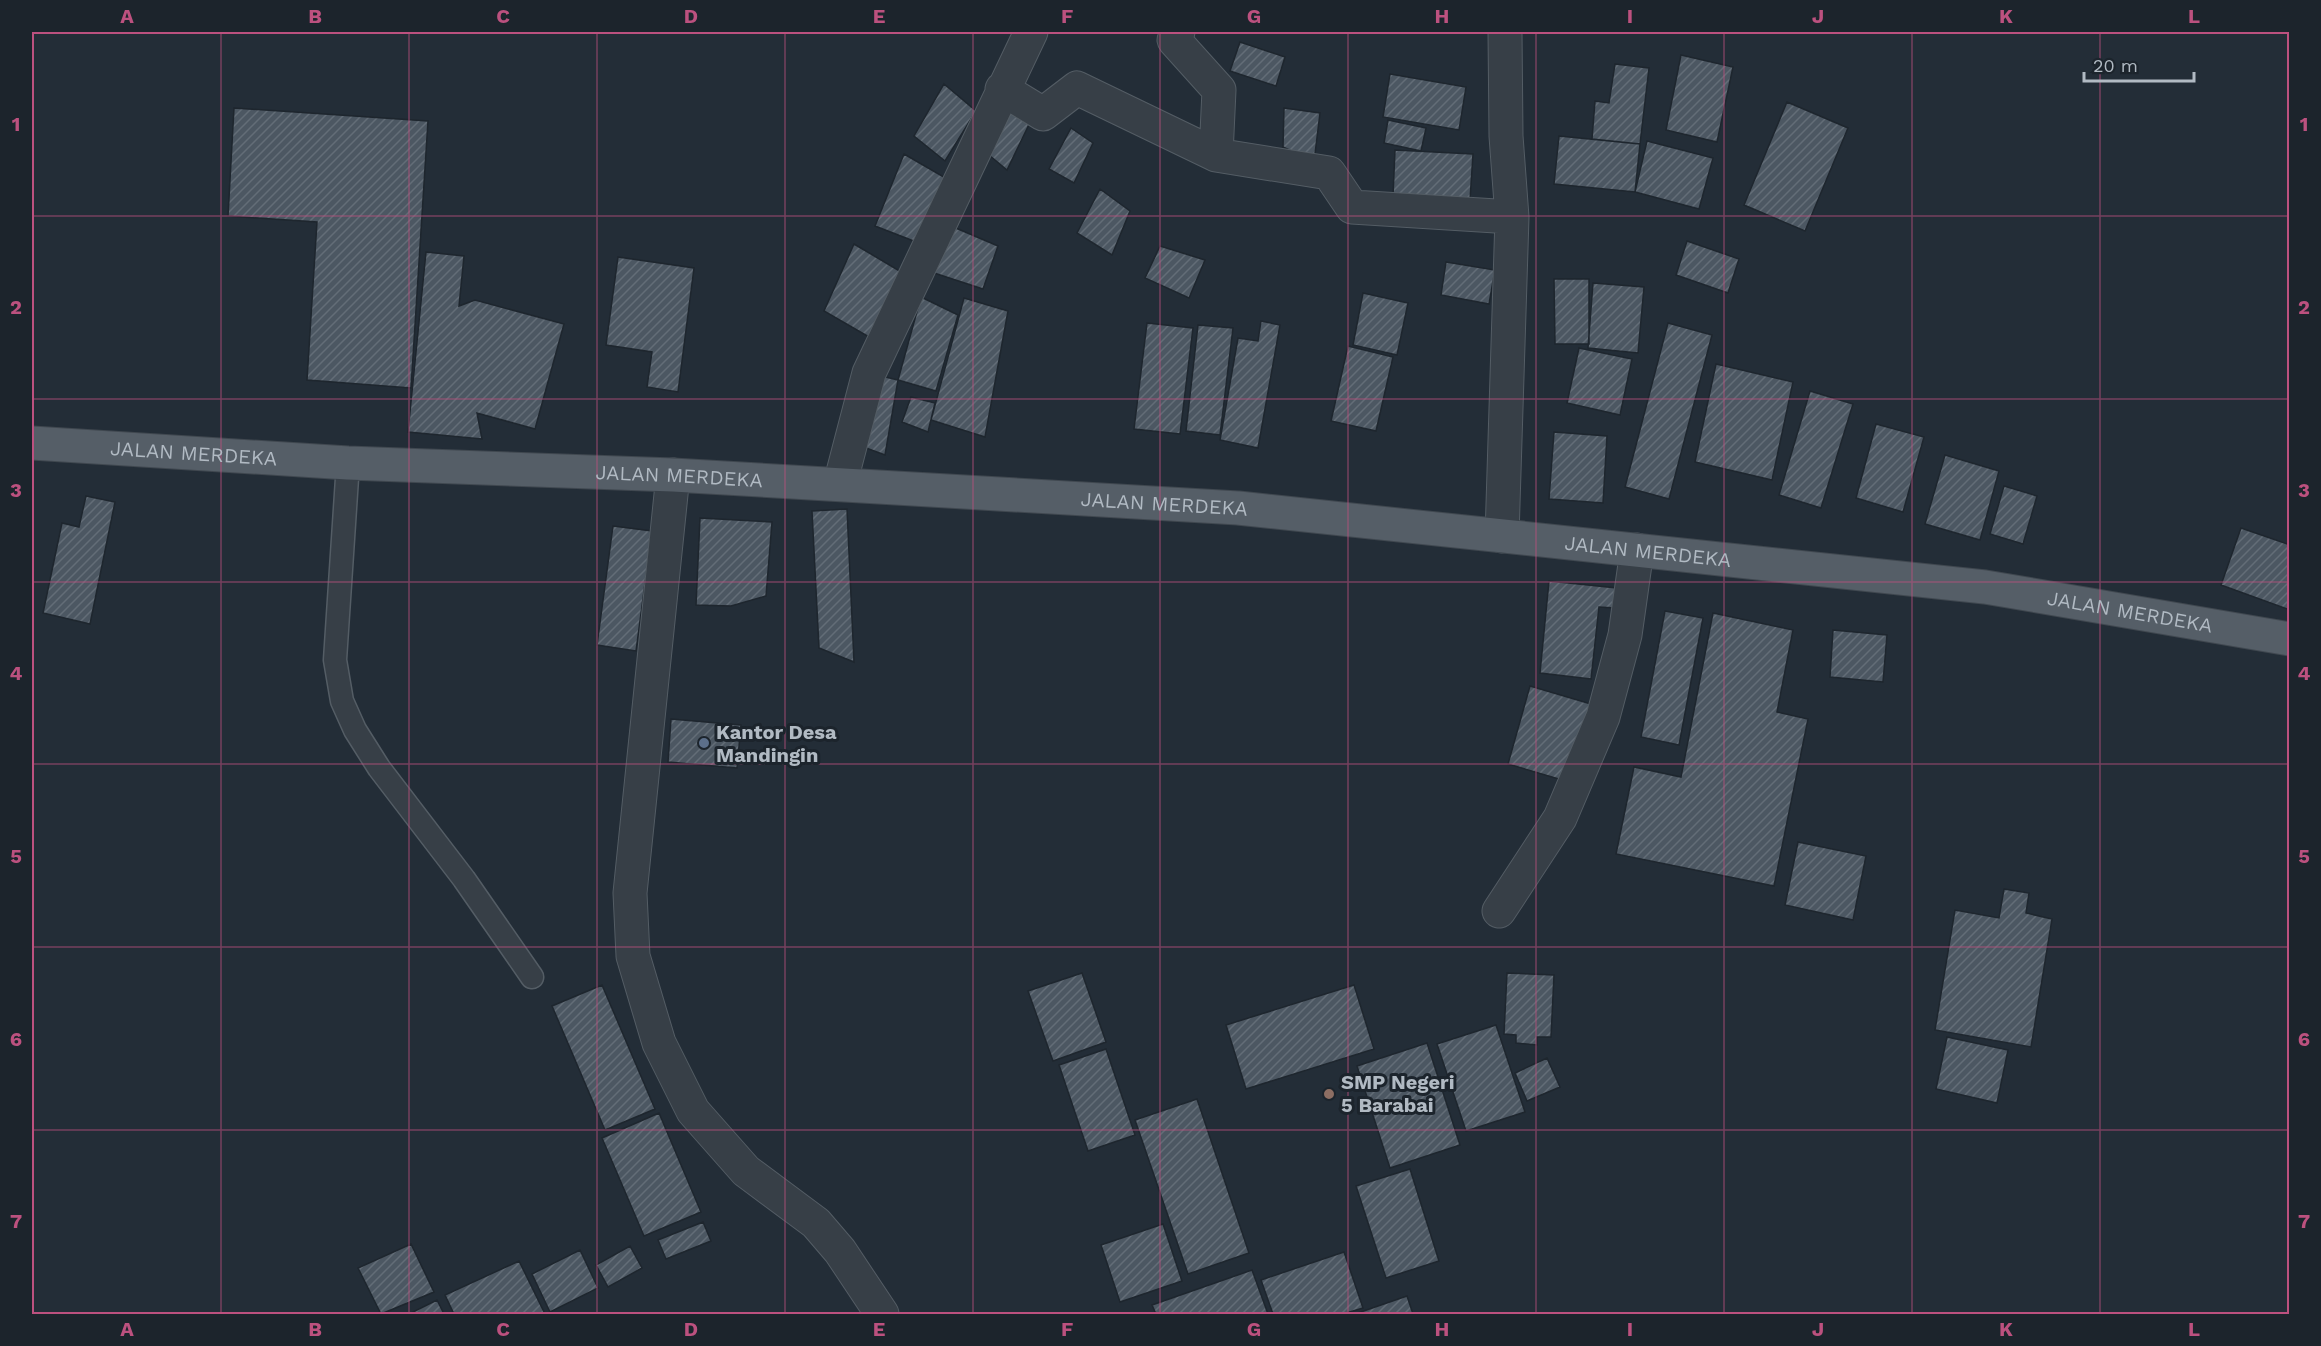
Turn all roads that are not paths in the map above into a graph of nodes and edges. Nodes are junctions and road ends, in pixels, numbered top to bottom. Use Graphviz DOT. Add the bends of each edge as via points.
graph roads {
  1 [pos="1031,32"];
  2 [pos="1178,32"];
  3 [pos="1505,32"];
  4 [pos="1002,89"];
  5 [pos="1216,155"];
  6 [pos="1512,217"];
  7 [pos="32,442"];
  8 [pos="348,463"];
  9 [pos="673,475"];
  10 [pos="840,484"];
  11 [pos="1502,536"];
  12 [pos="1637,549"];
  13 [pos="2289,639"];
  14 [pos="1499,911"];
  15 [pos="532,976"];
  16 [pos="882,1314"];
  1 -- 4 [label="street"];
  2 -- 5 [label="street" via="1174,40 1219,90"];
  3 -- 6 [label="street"];
  4 -- 5 [label="street" via="1043,114 1077,88"];
  4 -- 10 [label="street" via="869,373"];
  5 -- 6 [label="street" via="1329,172 1352,207"];
  6 -- 11 [label="street"];
  7 -- 8 [label="main road, JALAN MERDEKA"];
  8 -- 9 [label="main road, JALAN MERDEKA"];
  8 -- 15 [label="lane" via="335,660 342,701 379,768"];
  9 -- 10 [label="main road, JALAN MERDEKA"];
  9 -- 16 [label="street" via="630,893 633,956 659,1042 693,1111 746,1172 816,1223"];
  10 -- 11 [label="main road, JALAN MERDEKA" via="1239,508"];
  11 -- 12 [label="main road, JALAN MERDEKA"];
  12 -- 13 [label="main road, JALAN MERDEKA" via="1985,587"];
  12 -- 14 [label="street" via="1625,635 1603,717 1560,818"];
}
